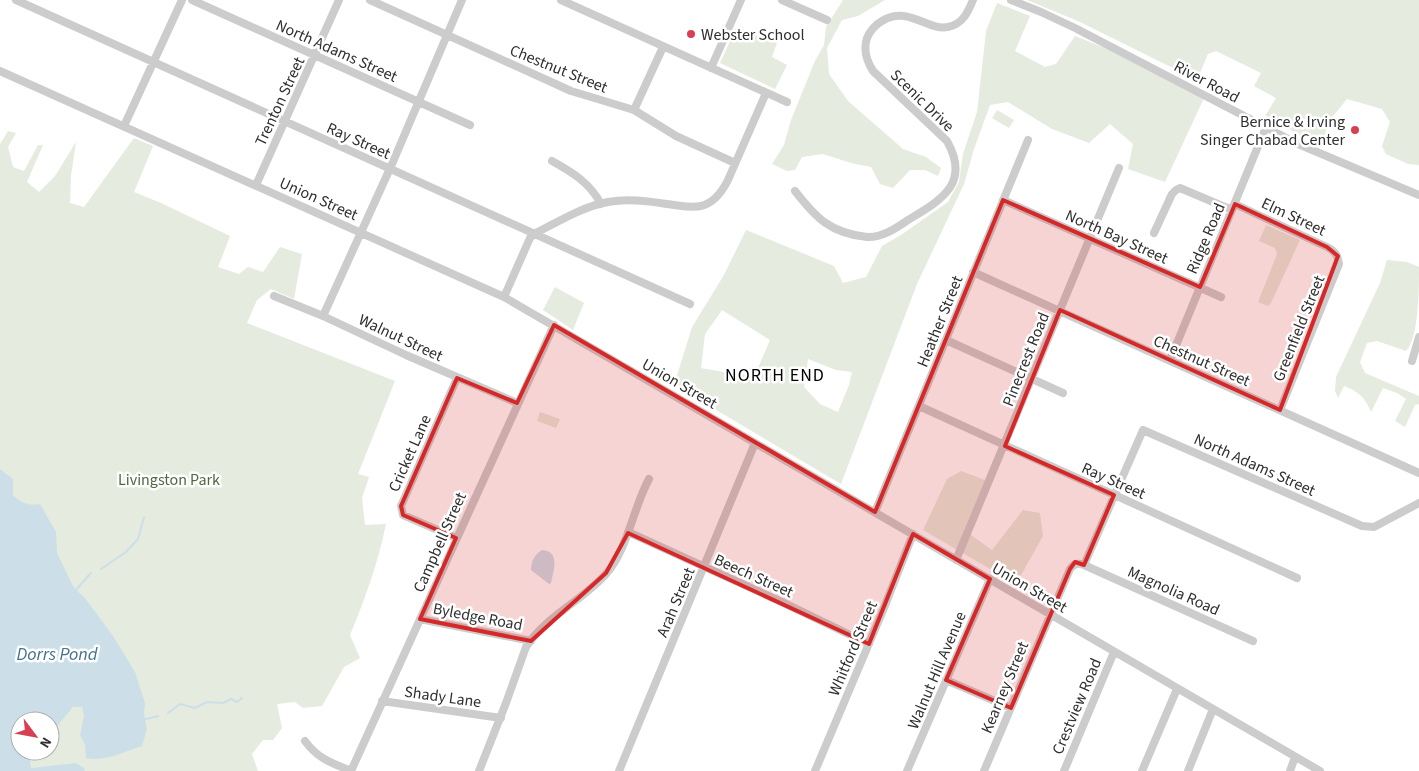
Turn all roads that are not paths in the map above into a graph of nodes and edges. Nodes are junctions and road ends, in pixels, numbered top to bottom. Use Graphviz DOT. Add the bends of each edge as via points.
graph roads {
  1 [pos="16,0"];
  2 [pos="182,0"];
  3 [pos="192,0"];
  4 [pos="339,0"];
  5 [pos="370,0"];
  6 [pos="462,0"];
  7 [pos="561,0"];
  8 [pos="741,0"];
  9 [pos="782,0"];
  10 [pos="973,0"];
  11 [pos="1011,0"];
  12 [pos="827,20"];
  13 [pos="447,35"];
  14 [pos="663,46"];
  15 [pos="315,55"];
  16 [pos="154,62"];
  17 [pos="711,68"];
  18 [pos="0,71"];
  19 [pos="766,93"];
  20 [pos="419,102"];
  21 [pos="787,102"];
  22 [pos="634,110"];
  23 [pos="285,121"];
  24 [pos="470,125"];
  25 [pos="124,126"];
  26 [pos="1266,127"];
  27 [pos="1028,140"];
  28 [pos="552,161"];
  29 [pos="735,164"];
  30 [pos="1119,168"];
  31 [pos="390,169"];
  32 [pos="256,185"];
  33 [pos="795,191"];
  34 [pos="1419,195"];
  35 [pos="1002,200"];
  36 [pos="601,204"];
  37 [pos="1233,207"];
  38 [pos="361,232"];
  39 [pos="1154,233"];
  40 [pos="534,234"];
  41 [pos="1090,239"];
  42 [pos="1338,256"];
  43 [pos="973,272"];
  44 [pos="1200,287"];
  45 [pos="274,296"];
  46 [pos="504,297"];
  47 [pos="1221,297"];
  48 [pos="690,304"];
  49 [pos="1060,310"];
  50 [pos="323,316"];
  51 [pos="554,325"];
  52 [pos="1419,337"];
  53 [pos="946,340"];
  54 [pos="1170,360"];
  55 [pos="1412,360"];
  56 [pos="457,378"];
  57 [pos="1032,379"];
  58 [pos="1063,393"];
  59 [pos="517,403"];
  60 [pos="919,406"];
  61 [pos="1280,410"];
  62 [pos="755,443"];
  63 [pos="1005,446"];
  64 [pos="1419,473"];
  65 [pos="649,479"];
  66 [pos="1114,495"];
  67 [pos="1419,503"];
  68 [pos="875,512"];
  69 [pos="628,532"];
  70 [pos="913,534"];
  71 [pos="456,538"];
  72 [pos="956,560"];
  73 [pos="1084,565"];
  74 [pos="705,568"];
  75 [pos="1297,578"];
  76 [pos="990,579"];
  77 [pos="1050,614"];
  78 [pos="420,619"];
  79 [pos="531,640"];
  80 [pos="1253,641"];
  81 [pos="868,644"];
  82 [pos="1114,652"];
  83 [pos="946,680"];
  84 [pos="1177,689"];
  85 [pos="382,702"];
  86 [pos="1011,708"];
  87 [pos="1213,709"];
  88 [pos="501,718"];
  89 [pos="305,741"];
  90 [pos="1296,757"];
  91 [pos="351,771"];
  92 [pos="479,771"];
  93 [pos="619,771"];
  94 [pos="815,771"];
  95 [pos="907,771"];
  96 [pos="984,771"];
  97 [pos="1064,771"];
  98 [pos="1142,771"];
  99 [pos="1188,771"];
  100 [pos="1290,771"];
  101 [pos="1320,771"];
  1 -- 16 [label="street, Ray Street"];
  2 -- 16 [label="street"];
  3 -- 15 [label="street, North Adams Street"];
  4 -- 15 [label="street, Trenton Street"];
  5 -- 13 [label="street, Chestnut Street"];
  6 -- 13 [label="street"];
  7 -- 14 [label="street"];
  8 -- 17 [label="street"];
  9 -- 12 [label="street"];
  10 -- 33 [label="street, Scenic Drive" via="964,19 946,28 905,16 891,16 872,29 865,47 866,59 873,71 947,141 954,154 956,169 953,183 943,198 886,234 868,237 825,224"];
  11 -- 26 [label="street, River Road" via="1075,28"];
  13 -- 20 [label="street"];
  13 -- 22 [label="street, Chestnut Street" via="582,95"];
  14 -- 17 [label="street"];
  14 -- 22 [label="street"];
  15 -- 20 [label="street, North Adams Street"];
  15 -- 23 [label="street, Trenton Street"];
  16 -- 23 [label="street, Ray Street"];
  16 -- 25 [label="street"];
  17 -- 19 [label="street"];
  18 -- 25 [label="street, Union Street"];
  19 -- 21 [label="street"];
  19 -- 29 [label="street"];
  20 -- 24 [label="street, North Adams Street"];
  20 -- 31 [label="street"];
  22 -- 29 [label="street, Chestnut Street" via="676,136"];
  23 -- 31 [label="street, Ray Street"];
  23 -- 32 [label="street, Trenton Street"];
  25 -- 32 [label="street, Union Street"];
  26 -- 34 [label="street, River Road" via="1307,148"];
  26 -- 37 [label="street, Ridge Road"];
  27 -- 35 [label="street, Heather Street"];
  28 -- 36 [label="street" via="583,182"];
  29 -- 36 [label="street" via="719,195 701,206 624,200"];
  30 -- 41 [label="street, Pinecrest Road"];
  31 -- 38 [label="street"];
  31 -- 40 [label="street, Ray Street"];
  32 -- 38 [label="street, Union Street"];
  35 -- 41 [label="street, North Bay Street"];
  35 -- 43 [label="street, Heather Street"];
  36 -- 40 [label="street"];
  37 -- 39 [label="street, Elm Street" via="1180,188 1172,194"];
  37 -- 42 [label="street, Elm Street" via="1328,247"];
  37 -- 44 [label="street, Ridge Road"];
  38 -- 46 [label="street, Union Street"];
  38 -- 50 [label="street"];
  40 -- 46 [label="street"];
  40 -- 48 [label="street, Ray Street"];
  41 -- 44 [label="street, North Bay Street"];
  41 -- 49 [label="street, Pinecrest Road"];
  42 -- 61 [label="street, Greenfield Street" via="1339,264"];
  43 -- 49 [label="street, Chestnut Street"];
  43 -- 53 [label="street, Heather Street"];
  44 -- 47 [label="street, North Bay Street"];
  44 -- 54 [label="street, Ridge Road"];
  45 -- 50 [label="street, Walnut Street"];
  46 -- 51 [label="street, Union Street"];
  49 -- 54 [label="street, Chestnut Street"];
  49 -- 57 [label="street, Pinecrest Road"];
  50 -- 56 [label="street, Walnut Street"];
  51 -- 59 [label="street, Campbell Street"];
  51 -- 62 [label="street, Union Street"];
  52 -- 55 [label="street"];
  53 -- 57 [label="street"];
  53 -- 60 [label="street, Heather Street"];
  54 -- 61 [label="street, Chestnut Street"];
  56 -- 59 [label="street, Walnut Street"];
  56 -- 71 [label="street, Cricket Lane" via="401,506 403,515"];
  57 -- 58 [label="street"];
  57 -- 63 [label="street, Pinecrest Road"];
  59 -- 71 [label="street, Campbell Street"];
  60 -- 63 [label="street, Ray Street"];
  60 -- 68 [label="street, Heather Street"];
  61 -- 64 [label="street, Chestnut Street"];
  62 -- 68 [label="street, Union Street"];
  62 -- 74 [label="street, Arah Street"];
  63 -- 66 [label="street, Ray Street"];
  63 -- 72 [label="street, Pinecrest Road"];
  65 -- 69 [label="street"];
  66 -- 67 [label="street, North Adams Street" via="1143,430 1368,528 1374,528"];
  66 -- 73 [label="street"];
  66 -- 75 [label="street, Ray Street"];
  68 -- 70 [label="street, Union Street"];
  69 -- 74 [label="street, Beech Street"];
  69 -- 79 [label="street" via="606,573"];
  70 -- 72 [label="street, Union Street"];
  70 -- 81 [label="street, Whitford Street"];
  71 -- 78 [label="street, Campbell Street"];
  72 -- 76 [label="street, Union Street"];
  73 -- 77 [label="street" via="1074,564 1070,569"];
  73 -- 80 [label="street, Magnolia Road"];
  74 -- 81 [label="street, Beech Street"];
  74 -- 93 [label="street, Arah Street"];
  76 -- 77 [label="street, Union Street"];
  76 -- 83 [label="street, Walnut Hill Avenue"];
  77 -- 82 [label="street, Union Street"];
  77 -- 86 [label="street, Kearney Street"];
  78 -- 79 [label="street, Byledge Road"];
  78 -- 85 [label="street, Campbell Street"];
  79 -- 88 [label="street"];
  81 -- 94 [label="street, Whitford Street"];
  82 -- 84 [label="street, Union Street"];
  82 -- 97 [label="street, Crestview Road"];
  83 -- 86 [label="street"];
  83 -- 95 [label="street, Walnut Hill Avenue"];
  84 -- 87 [label="street, Union Street"];
  84 -- 98 [label="street"];
  85 -- 88 [label="street, Shady Lane"];
  85 -- 91 [label="street, Campbell Street"];
  86 -- 96 [label="street, Kearney Street"];
  87 -- 90 [label="street, Union Street"];
  87 -- 99 [label="street"];
  88 -- 92 [label="street"];
  89 -- 91 [label="street" via="319,757"];
  90 -- 100 [label="street"];
  90 -- 101 [label="street, Union Street"];
}
